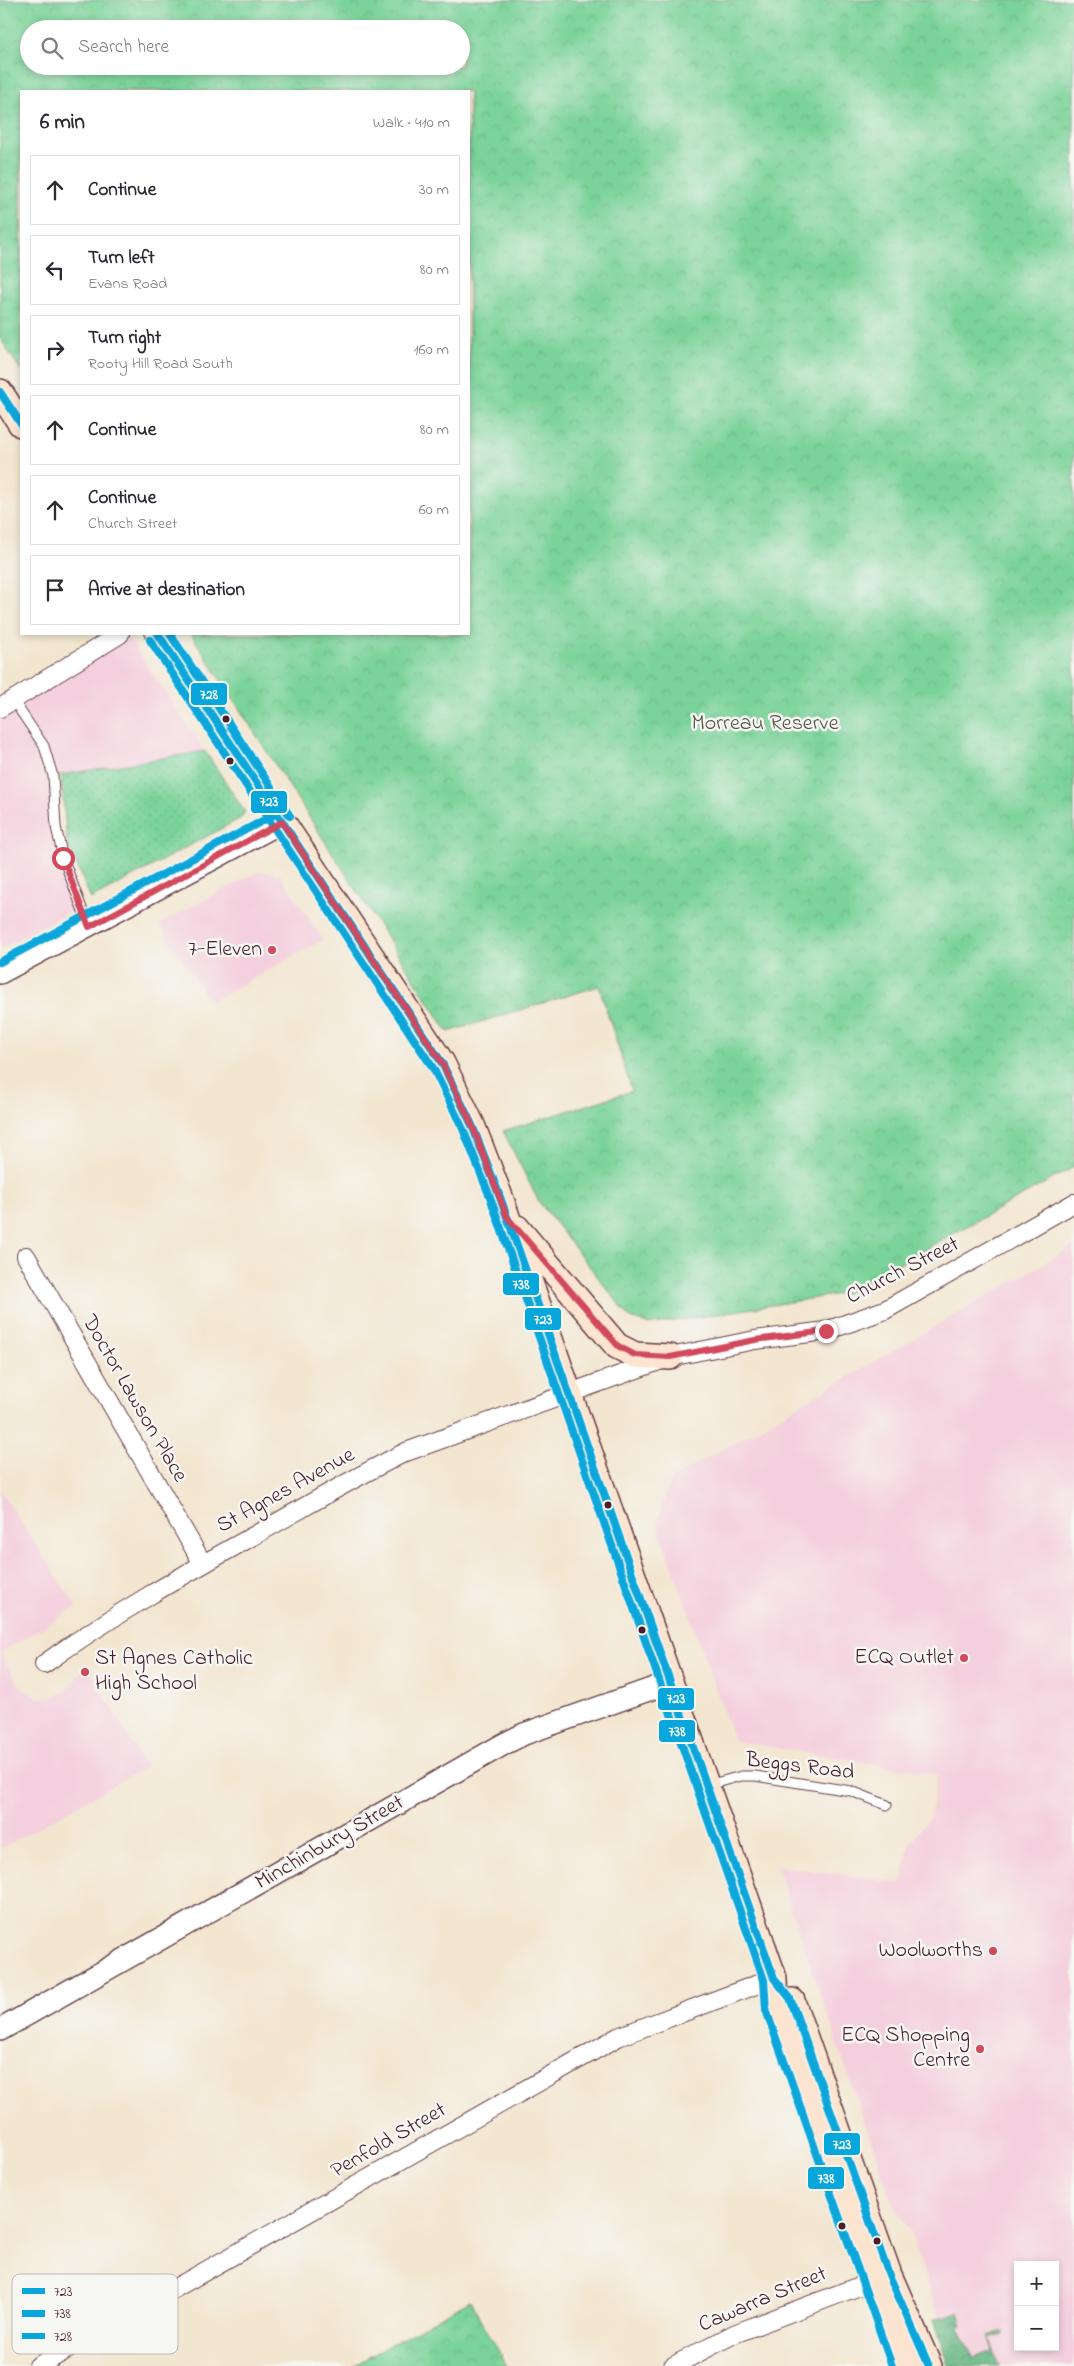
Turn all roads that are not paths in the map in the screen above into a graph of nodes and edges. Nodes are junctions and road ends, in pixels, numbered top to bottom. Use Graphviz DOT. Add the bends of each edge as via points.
graph roads {
  1 [pos="0,392"];
  2 [pos="20,422"];
  3 [pos="118,635"];
  4 [pos="159,635"];
  5 [pos="7,704"];
  6 [pos="282,822"];
  7 [pos="89,927"];
  8 [pos="0,973"];
  9 [pos="1074,1203"];
  10 [pos="507,1217"];
  11 [pos="26,1256"];
  12 [pos="670,1357"];
  13 [pos="568,1394"];
  14 [pos="203,1564"];
  15 [pos="44,1664"];
  16 [pos="671,1682"];
  17 [pos="707,1786"];
  18 [pos="886,1805"];
  19 [pos="774,1978"];
  20 [pos="0,2030"];
  21 [pos="881,2278"];
  22 [pos="178,2287"];
  23 [pos="59,2354"];
  24 [pos="38,2366"];
  25 [pos="672,2366"];
  26 [pos="903,2366"];
  27 [pos="929,2366"];
  1 -- 2 [label="main road"];
  3 -- 5 [label="street"];
  4 -- 6 [label="main road"];
  5 -- 7 [label="lane" via="30,722 46,753 53,776 56,827 63,858"];
  6 -- 7 [label="street"];
  6 -- 10 [label="main road" via="442,1063 472,1125"];
  7 -- 8 [label="street"];
  9 -- 12 [label="street, Church Street" via="885,1310 858,1322 826,1331"];
  10 -- 12 [label="main road" via="618,1346 635,1355"];
  10 -- 13 [label="main road"];
  11 -- 14 [label="street, Doctor Lawson Place"];
  12 -- 13 [label="street, Church Street"];
  13 -- 14 [label="street, St Agnes Avenue" via="406,1452"];
  13 -- 16 [label="main road"];
  14 -- 15 [label="street, St Agnes Avenue"];
  16 -- 17 [label="main road"];
  16 -- 20 [label="street, Minchinbury Street" via="504,1744"];
  17 -- 18 [label="lane, Beggs Road" via="741,1776 754,1776 851,1791"];
  17 -- 19 [label="main road"];
  19 -- 21 [label="main road" via="790,1998"];
  19 -- 22 [label="street, Penfold Street" via="618,2037"];
  21 -- 25 [label="street, Cawarra Street" via="734,2334"];
  21 -- 26 [label="main road"];
  21 -- 27 [label="main road"];
  23 -- 24 [label="street, Penfold Street"];
}
